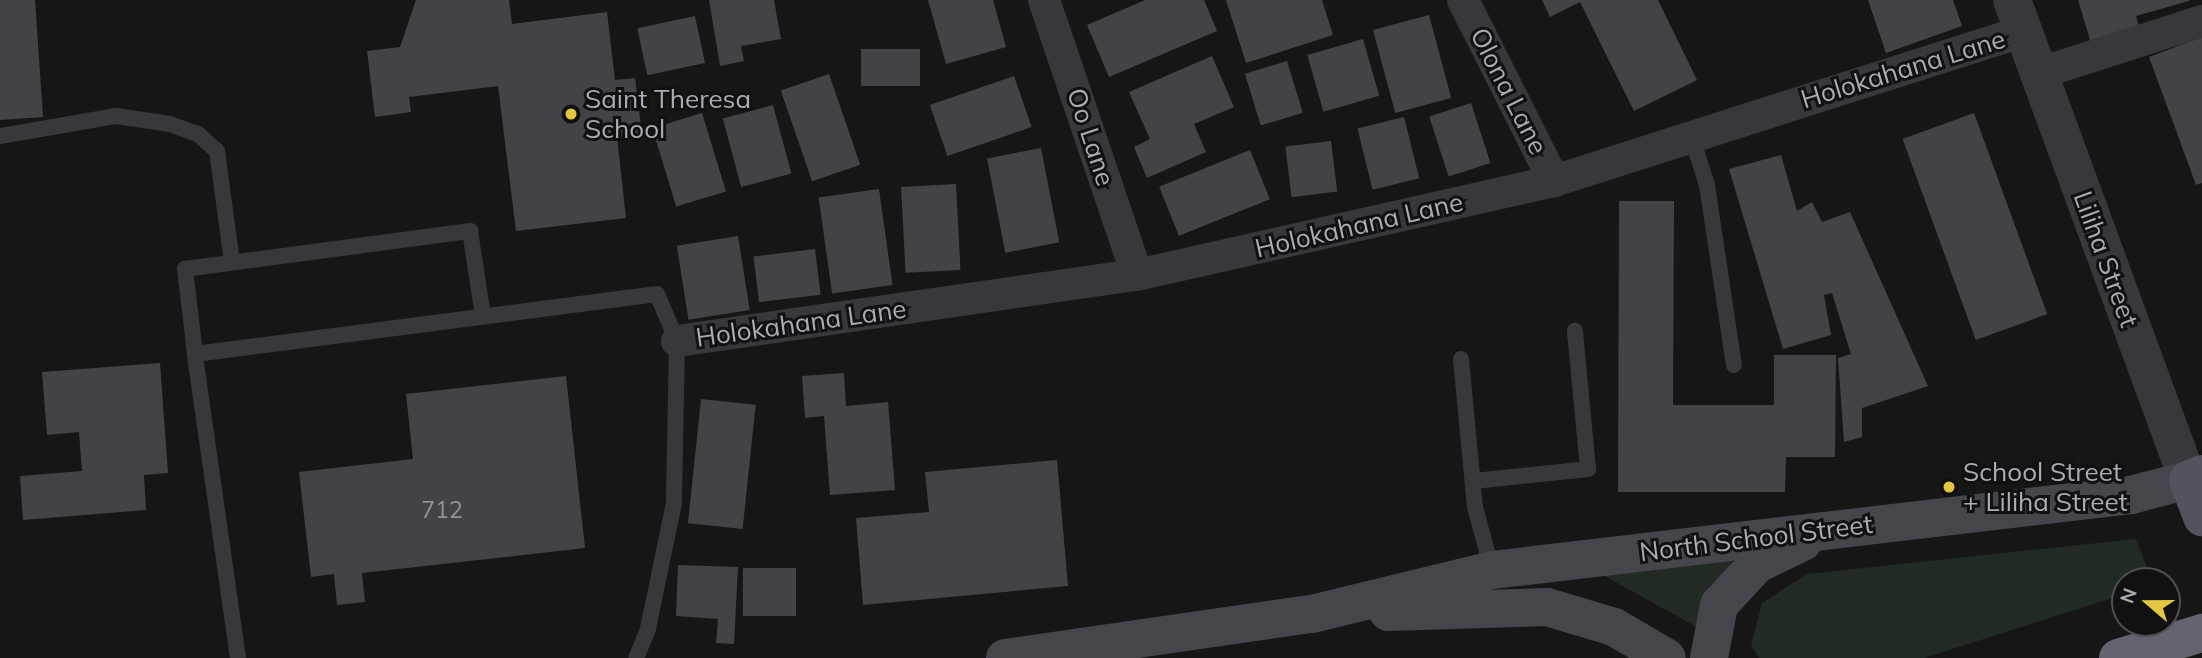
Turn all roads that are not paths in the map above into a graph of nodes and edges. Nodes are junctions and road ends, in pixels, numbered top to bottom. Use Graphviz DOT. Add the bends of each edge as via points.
graph roads {
  1 [pos="1044,0"];
  2 [pos="1463,0"];
  3 [pos="2017,16"];
  4 [pos="2202,21"];
  5 [pos="2040,73"];
  6 [pos="1691,135"];
  7 [pos="0,136"];
  8 [pos="1554,181"];
  9 [pos="232,262"];
  10 [pos="1138,275"];
  11 [pos="482,316"];
  12 [pos="1575,331"];
  13 [pos="677,341"];
  14 [pos="195,354"];
  15 [pos="1461,359"];
  16 [pos="1734,365"];
  17 [pos="2195,477"];
  18 [pos="1474,481"];
  19 [pos="2202,517"];
  20 [pos="1842,527"];
  21 [pos="1492,570"];
  22 [pos="1312,614"];
  23 [pos="2202,633"];
  24 [pos="238,658"];
  25 [pos="636,658"];
  26 [pos="1005,658"];
  27 [pos="1667,658"];
  28 [pos="1709,658"];
  29 [pos="2119,658"];
  1 -- 10 [label="street, Oo Lane"];
  2 -- 8 [label="street, Olona Lane"];
  3 -- 5 [label="street, Liliha Street"];
  3 -- 6 [label="street, Holokahana Lane"];
  4 -- 5 [label="street"];
  5 -- 17 [label="street, Liliha Street"];
  6 -- 8 [label="street, Holokahana Lane"];
  6 -- 16 [label="lane" via="1707,185"];
  7 -- 9 [label="lane" via="116,116 170,124 198,134 217,151"];
  8 -- 10 [label="street, Holokahana Lane"];
  9 -- 11 [label="lane" via="470,230"];
  9 -- 14 [label="lane" via="185,269"];
  10 -- 13 [label="street, Holokahana Lane"];
  11 -- 13 [label="lane" via="657,294"];
  11 -- 14 [label="lane"];
  12 -- 18 [label="lane" via="1588,469"];
  13 -- 25 [label="lane" via="674,503 648,629"];
  14 -- 24 [label="lane"];
  15 -- 18 [label="lane"];
  17 -- 19 [label="main road, Liliha Street"];
  17 -- 20 [label="main road, North School Street" via="2131,495"];
  18 -- 21 [label="lane" via="1475,507"];
  20 -- 21 [label="main road, North School Street"];
  20 -- 28 [label="main road" via="1757,564 1719,606"];
  21 -- 22 [label="main road, North School Street"];
  22 -- 26 [label="main road, North School Street"];
  22 -- 27 [label="main road, North School Street" via="1547,607 1614,627"];
  23 -- 29 [label="highway"];
}
